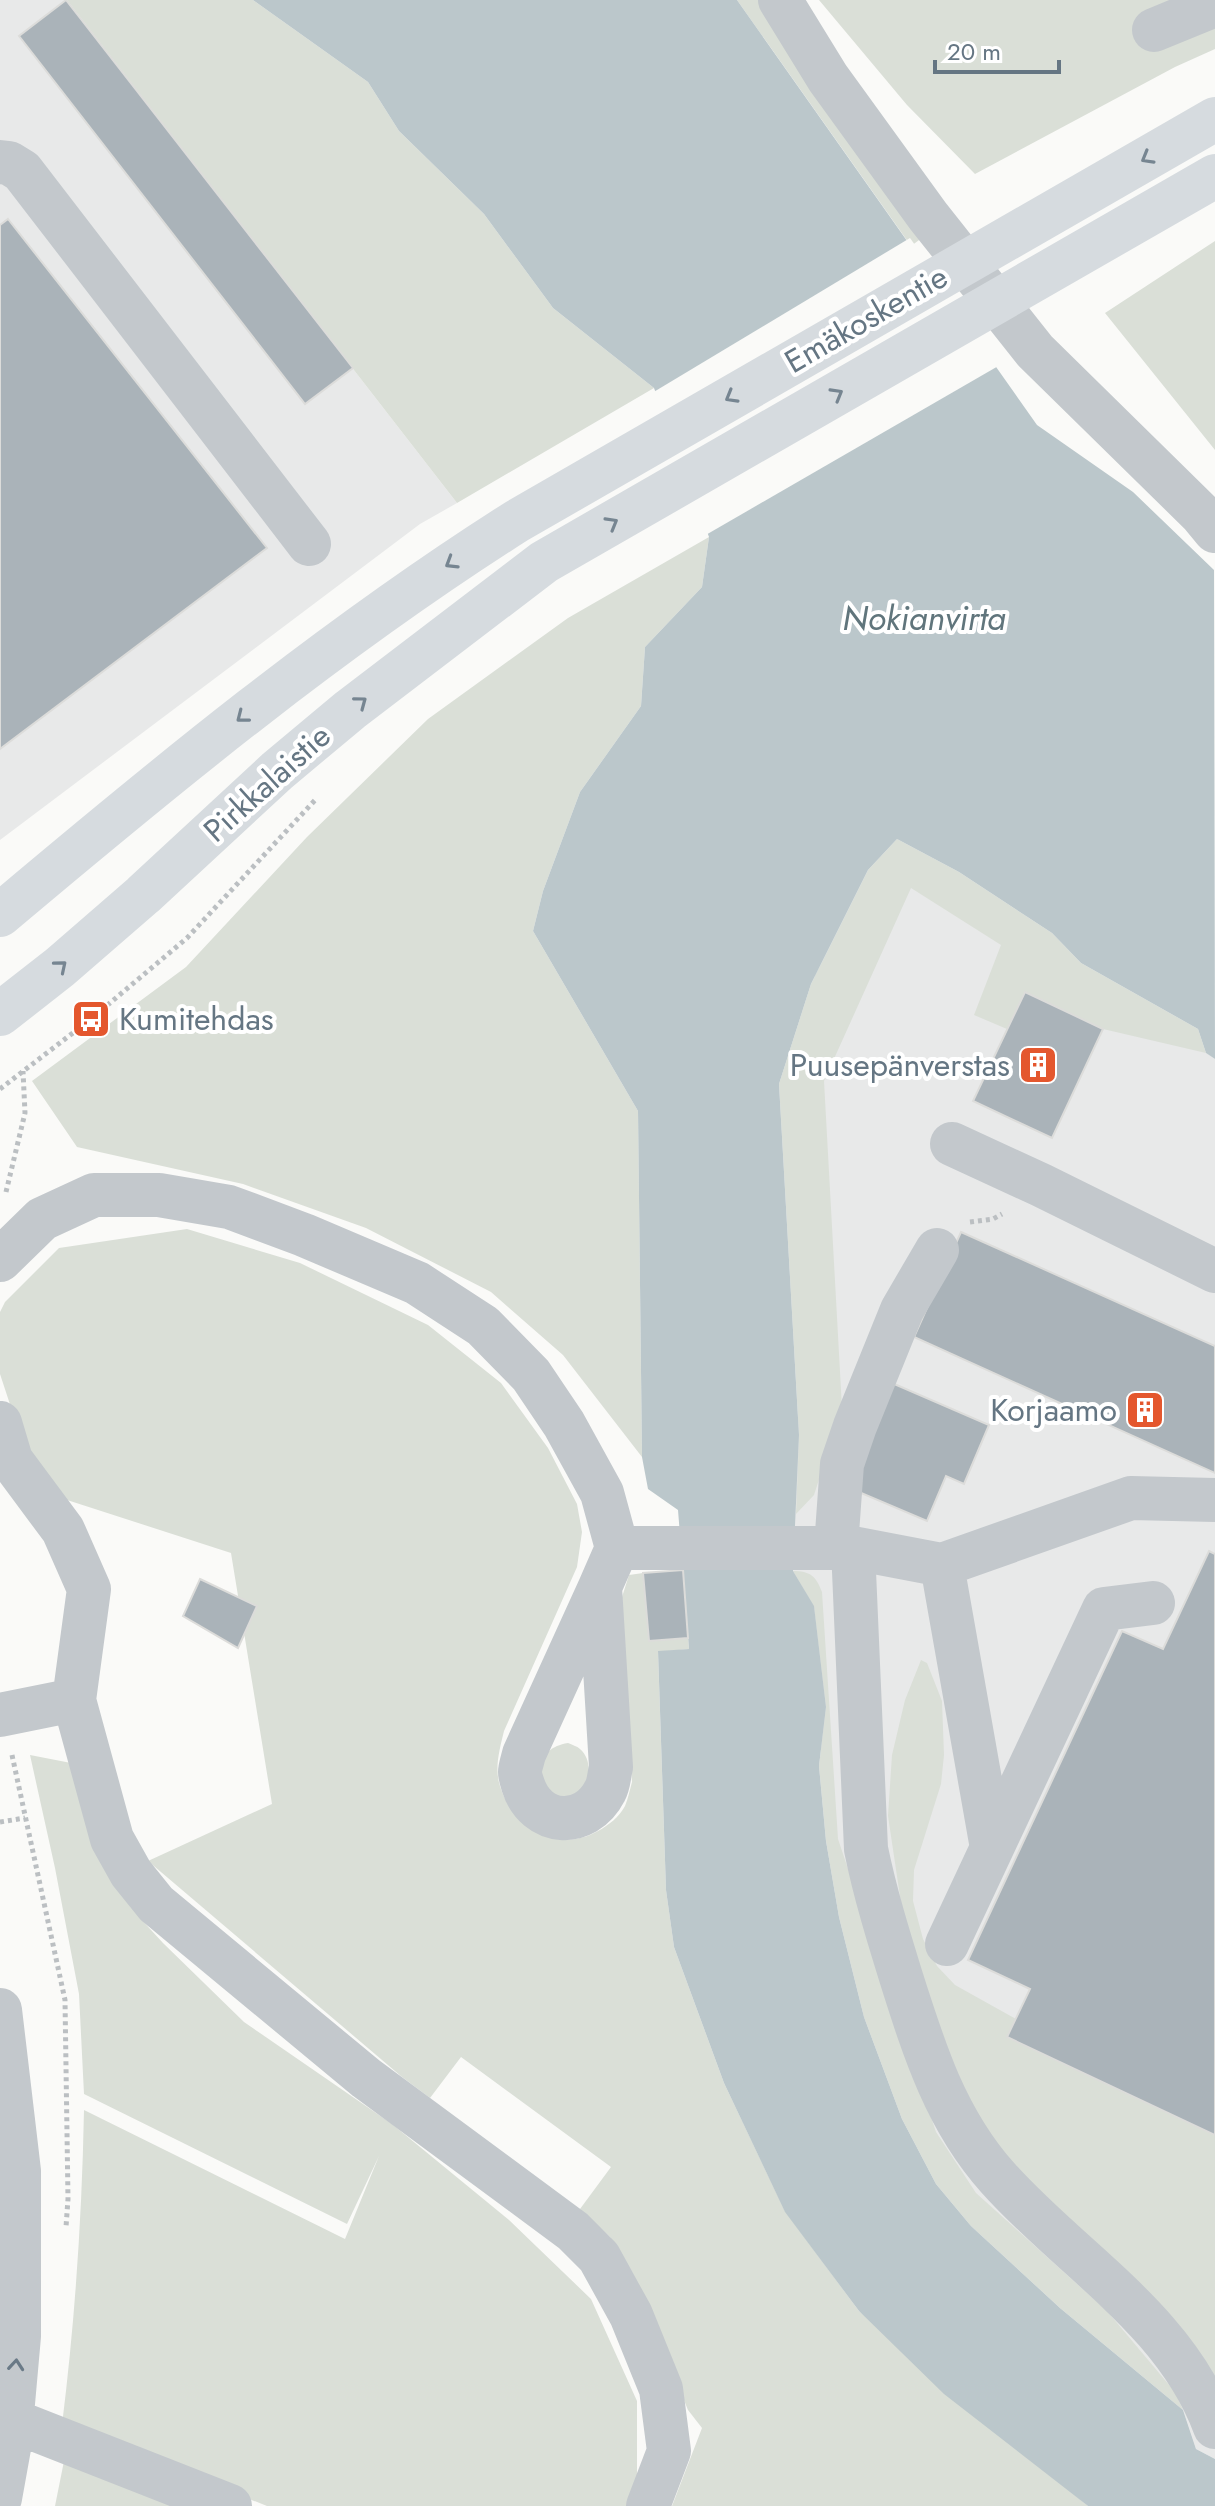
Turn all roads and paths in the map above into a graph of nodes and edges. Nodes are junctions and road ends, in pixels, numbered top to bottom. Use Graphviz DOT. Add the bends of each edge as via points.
graph roads {
  1 [pos="780,0"];
  2 [pos="1215,5"];
  3 [pos="1154,30"];
  4 [pos="1215,119"];
  5 [pos="0,162"];
  6 [pos="1215,176"];
  7 [pos="517,521"];
  8 [pos="1215,531"];
  9 [pos="309,544"];
  10 [pos="544,562"];
  11 [pos="321,794"];
  12 [pos="0,915"];
  13 [pos="0,1014"];
  14 [pos="23,1071"];
  15 [pos="0,1089"];
  16 [pos="952,1144"];
  17 [pos="1041,1185"];
  18 [pos="937,1250"];
  19 [pos="1,1258"];
  20 [pos="1215,1271"];
  21 [pos="0,1423"];
  22 [pos="1215,1500"];
  23 [pos="832,1548"];
  24 [pos="942,1565"];
  25 [pos="1153,1603"];
  26 [pos="74,1700"];
  27 [pos="0,1715"];
  28 [pos="25,1818"];
  29 [pos="0,1822"];
  30 [pos="992,1848"];
  31 [pos="947,1944"];
  32 [pos="0,2010"];
  33 [pos="11,2420"];
  34 [pos="1215,2427"];
  35 [pos="0,2498"];
  36 [pos="230,2506"];
  37 [pos="648,2506"];
  1 -- 8 [label="street" via="844,101 1035,351"];
  2 -- 3 [label="street"];
  4 -- 7 [label="main road, Emäkoskentie, one-way"];
  5 -- 9 [label="street" via="22,171"];
  10 -- 6 [label="main road, Emäkoskentie, one-way"];
  7 -- 12 [label="main road, Pirkkalaistie, one-way" via="436,572 316,660"];
  13 -- 10 [label="main road, Pirkkalaistie, one-way" via="119,916 350,710"];
  11 -- 14 [label="path" via="187,938"];
  14 -- 15 [label="path"];
  14 -- 19 [label="path" via="25,1113 4,1200"];
  16 -- 17 [label="street"];
  17 -- 18 [label="path" via="1020,1206 993,1219 969,1222 945,1236"];
  17 -- 20 [label="street"];
  18 -- 23 [label="street" via="902,1310 855,1426 842,1464"];
  19 -- 23 [label="street" via="42,1219 94,1195 159,1195 229,1207 417,1283 483,1326 531,1375 602,1493 608,1568 666,1548"];
  21 -- 26 [label="street" via="11,1460 63,1530 89,1589"];
  22 -- 24 [label="street" via="1131,1498"];
  23 -- 24 [label="street"];
  23 -- 34 [label="street" via="866,1849 928,2061 949,2107 997,2177 1160,2334 1184,2365"];
  24 -- 30 [label="street"];
  25 -- 30 [label="street" via="1104,1609"];
  26 -- 27 [label="street"];
  26 -- 37 [label="street" via="112,1839 156,1904 366,2078 573,2231 599,2257 631,2315 661,2389 669,2451"];
  28 -- 29 [label="path"];
  30 -- 31 [label="street"];
  33 -- 32 [label="street, one-way" via="19,2336 19,2171"];
  33 -- 35 [label="street"];
  33 -- 36 [label="street"];
}
